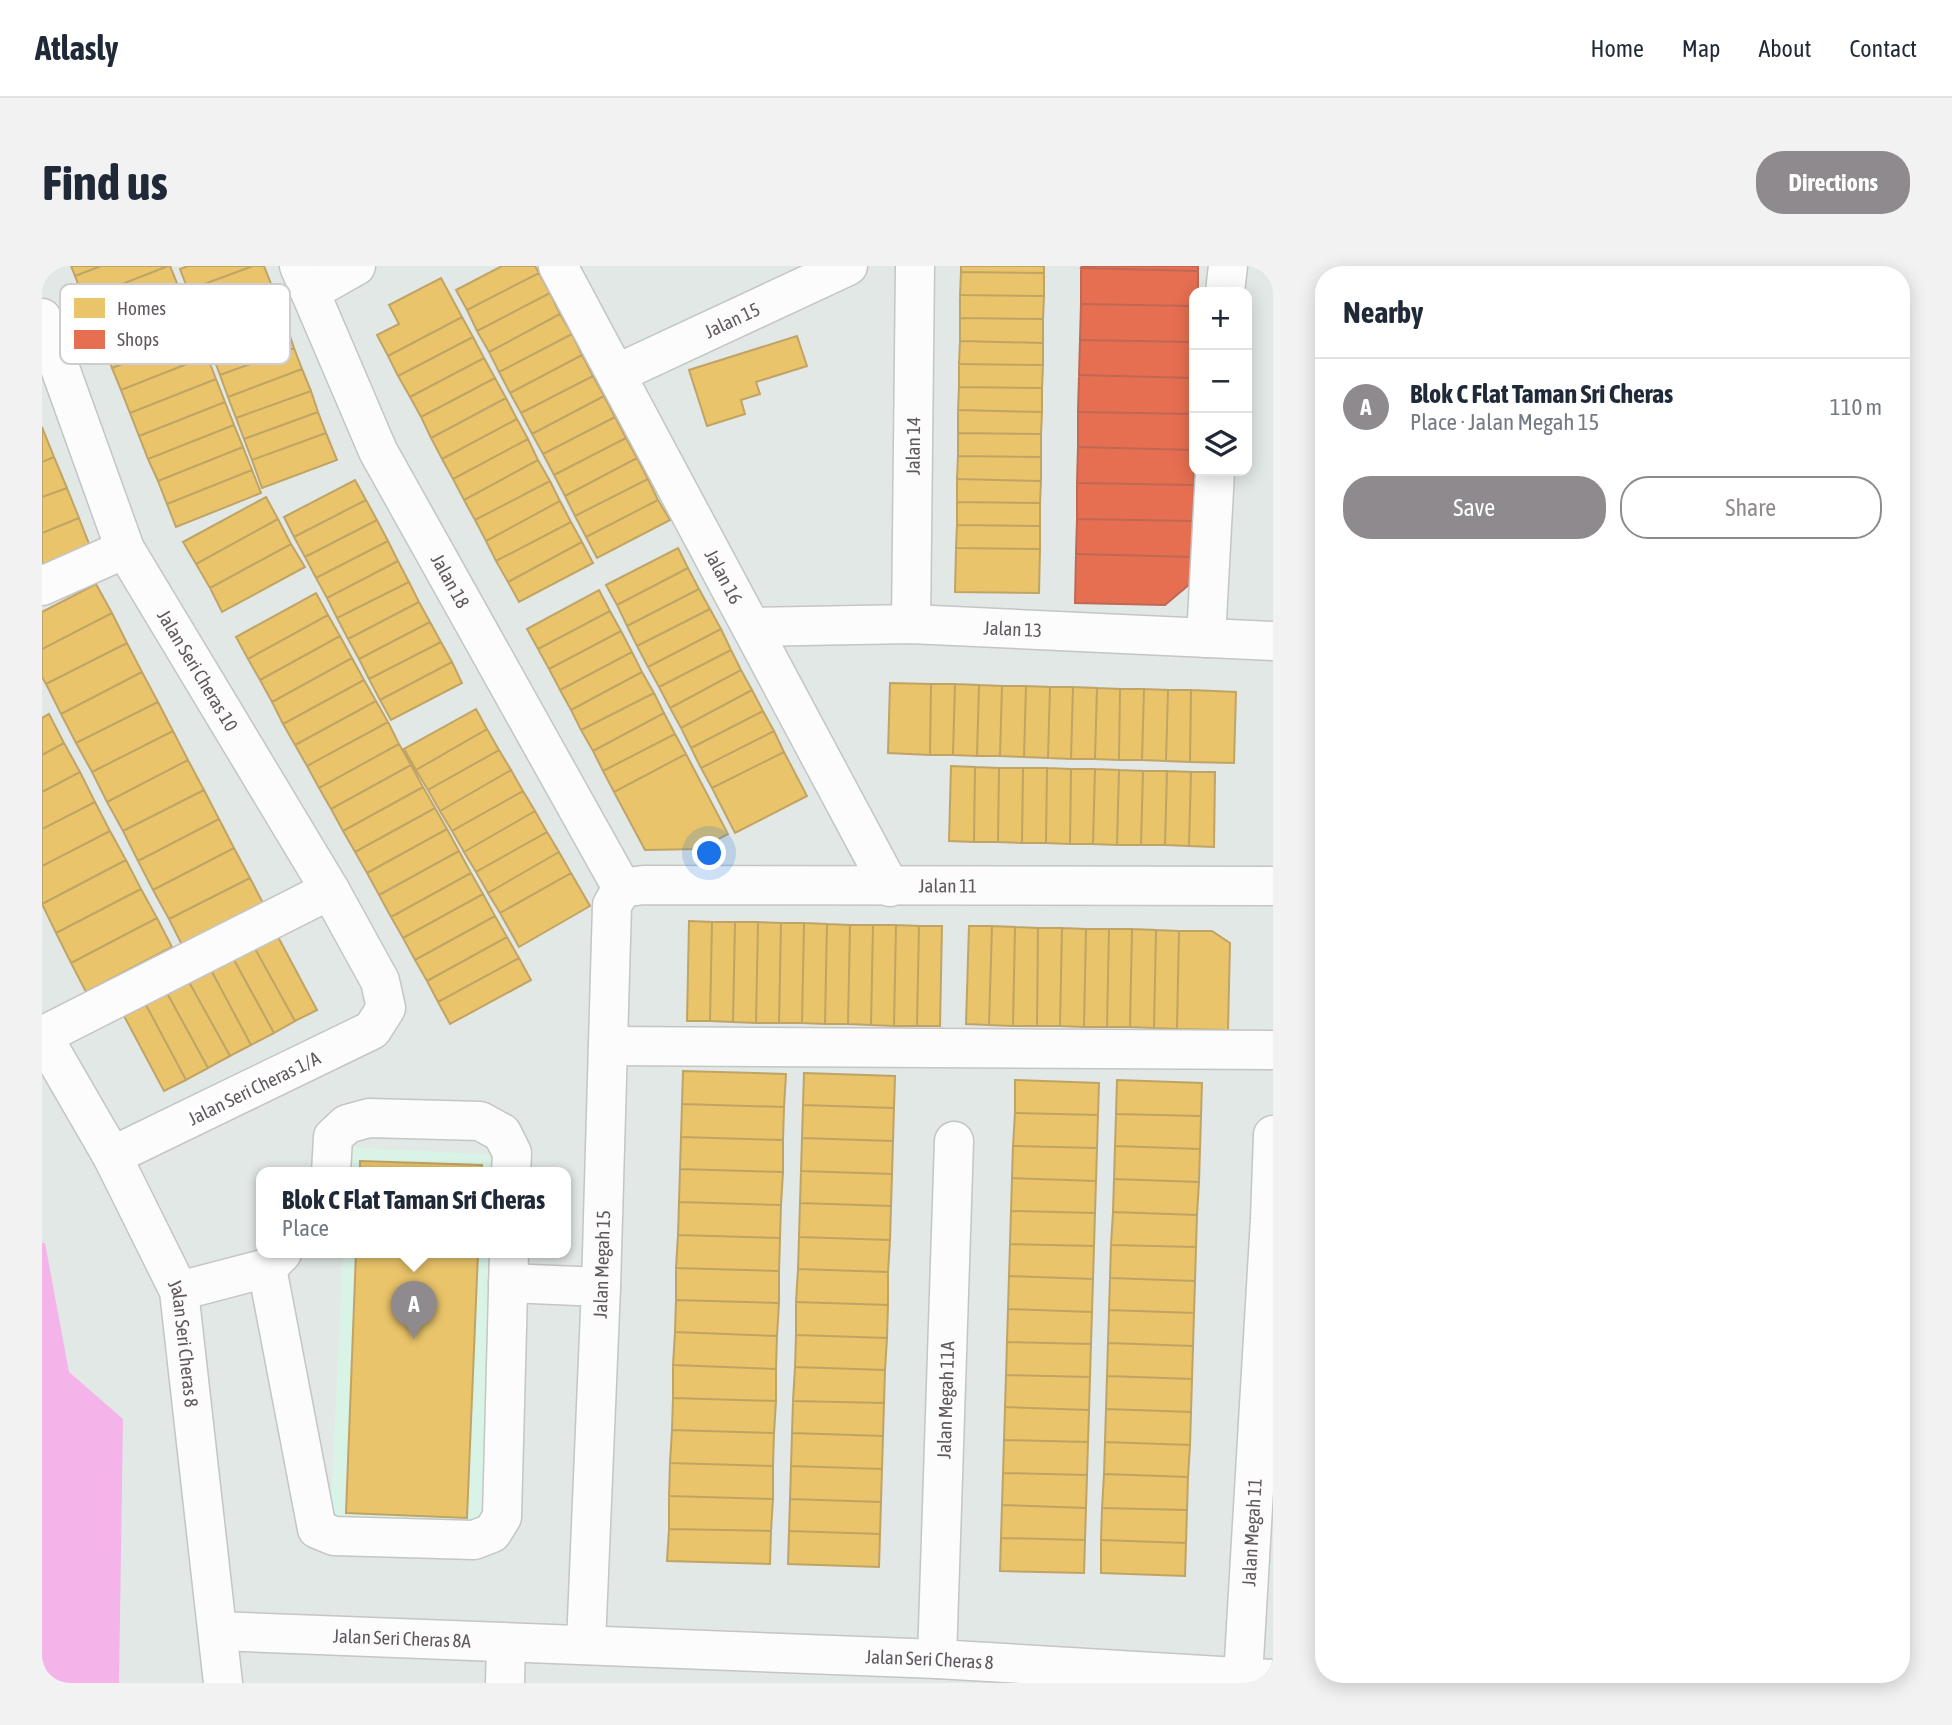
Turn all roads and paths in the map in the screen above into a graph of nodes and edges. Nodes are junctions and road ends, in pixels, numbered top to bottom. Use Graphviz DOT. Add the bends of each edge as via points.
graph roads {
  1 [pos="356,266"];
  2 [pos="558,266"];
  3 [pos="848,266"];
  4 [pos="915,266"];
  5 [pos="1228,266"];
  6 [pos="304,279"];
  7 [pos="1226,287"];
  8 [pos="42,318"];
  9 [pos="616,373"];
  10 [pos="1215,476"];
  11 [pos="125,550"];
  12 [pos="42,586"];
  13 [pos="911,624"];
  14 [pos="752,627"];
  15 [pos="1206,638"];
  16 [pos="1273,641"];
  17 [pos="1273,886"];
  18 [pos="890,887"];
  19 [pos="622,888"];
  20 [pos="330,890"];
  21 [pos="386,1008"];
  22 [pos="42,1035"];
  23 [pos="608,1046"];
  24 [pos="1273,1050"];
  25 [pos="1273,1135"];
  26 [pos="954,1141"];
  27 [pos="112,1156"];
  28 [pos="331,1167"];
  29 [pos="512,1167"];
  30 [pos="1272,1219"];
  31 [pos="275,1260"];
  32 [pos="509,1268"];
  33 [pos="601,1287"];
  34 [pos="179,1291"];
  35 [pos="218,1631"];
  36 [pos="506,1643"];
  37 [pos="586,1644"];
  38 [pos="937,1659"];
  39 [pos="989,1673"];
  40 [pos="1258,1678"];
  41 [pos="223,1683"];
  42 [pos="505,1683"];
  1 -- 6 [label="street"];
  2 -- 9 [label="street, Jalan 16"];
  3 -- 9 [label="street, Jalan 15"];
  4 -- 13 [label="street, Jalan 14"];
  5 -- 7 [label="street"];
  6 -- 19 [label="street, Jalan 18" via="378,451"];
  8 -- 11 [label="street, Jalan Seri Cheras 10"];
  9 -- 14 [label="street, Jalan 16"];
  10 -- 15 [label="street"];
  11 -- 12 [label="street"];
  11 -- 20 [label="street, Jalan Seri Cheras 10"];
  13 -- 14 [label="street, Jalan 13"];
  13 -- 15 [label="street, Jalan 13"];
  14 -- 18 [label="street, Jalan 16"];
  15 -- 16 [label="street, Jalan 13"];
  17 -- 18 [label="street, Jalan 11"];
  18 -- 19 [label="street, Jalan 11"];
  19 -- 23 [label="street, Jalan Megah 15" via="612,905"];
  20 -- 21 [label="street, Jalan Seri Cheras 10" via="380,981"];
  20 -- 22 [label="street"];
  21 -- 27 [label="street, Jalan Seri Cheras 1/A" via="372,1030"];
  22 -- 27 [label="street, Jalan Seri Cheras 8"];
  23 -- 24 [label="street"];
  23 -- 33 [label="street, Jalan Megah 15"];
  25 -- 30 [label="street, Jalan Megah 11"];
  26 -- 38 [label="street, Jalan Megah 11A"];
  27 -- 34 [label="street, Jalan Seri Cheras 8"];
  28 -- 29 [label="street" via="333,1137 347,1124 369,1118 480,1121 502,1133 512,1153"];
  30 -- 40 [label="street, Jalan Megah 11"];
  31 -- 32 [label="street" via="317,1528 334,1536 474,1540 492,1533 502,1517"];
  31 -- 34 [label="street"];
  32 -- 33 [label="street"];
  33 -- 37 [label="street, Jalan Megah 15"];
  34 -- 35 [label="street, Jalan Seri Cheras 8"];
  35 -- 36 [label="street, Jalan Seri Cheras 8A"];
  35 -- 41 [label="street, Jalan Seri Cheras 8"];
  36 -- 37 [label="street, Jalan Seri Cheras 8A"];
  36 -- 42 [label="street"];
  37 -- 38 [label="street, Jalan Seri Cheras 8"];
  38 -- 39 [label="street, Jalan Seri Cheras 8"];
  39 -- 40 [label="street, Jalan Seri Cheras 8"];
}
